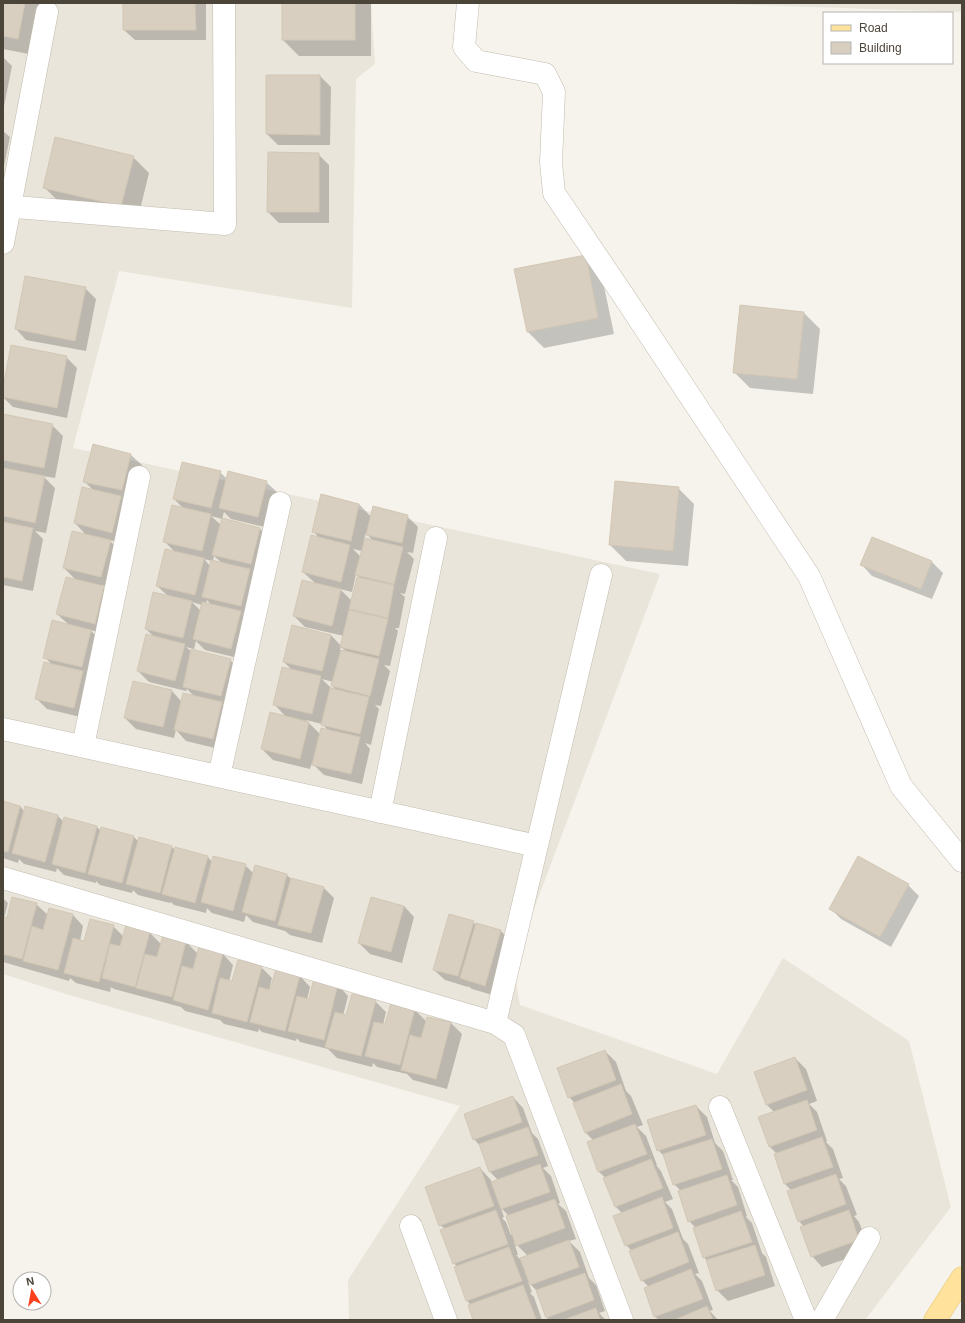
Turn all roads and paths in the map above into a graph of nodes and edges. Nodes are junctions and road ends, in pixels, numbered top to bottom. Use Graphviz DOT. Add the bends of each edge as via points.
graph roads {
  1 [pos="224,3"];
  2 [pos="468,3"];
  3 [pos="47,12"];
  4 [pos="7,206"];
  5 [pos="3,244"];
  6 [pos="140,476"];
  7 [pos="280,503"];
  8 [pos="436,538"];
  9 [pos="601,575"];
  10 [pos="3,729"];
  11 [pos="83,746"];
  12 [pos="219,776"];
  13 [pos="380,812"];
  14 [pos="538,846"];
  15 [pos="962,861"];
  16 [pos="3,878"];
  17 [pos="495,1023"];
  18 [pos="720,1107"];
  19 [pos="411,1226"];
  20 [pos="869,1238"];
  21 [pos="962,1278"];
  22 [pos="446,1320"];
  23 [pos="622,1320"];
  24 [pos="806,1320"];
  25 [pos="822,1320"];
  26 [pos="935,1320"];
  1 -- 4 [label="street" via="225,224"];
  2 -- 15 [label="street" via="464,47 476,61 545,74 554,92 551,162 554,193 809,576 902,786"];
  3 -- 4 [label="street"];
  4 -- 5 [label="street"];
  6 -- 11 [label="street"];
  7 -- 12 [label="street"];
  8 -- 13 [label="street"];
  9 -- 14 [label="street"];
  10 -- 11 [label="street"];
  11 -- 12 [label="street"];
  12 -- 13 [label="street"];
  13 -- 14 [label="street"];
  14 -- 17 [label="street"];
  16 -- 17 [label="street"];
  17 -- 23 [label="street" via="514,1035"];
  18 -- 24 [label="street"];
  19 -- 22 [label="street"];
  20 -- 25 [label="street"];
  21 -- 26 [label="main road"];
}
